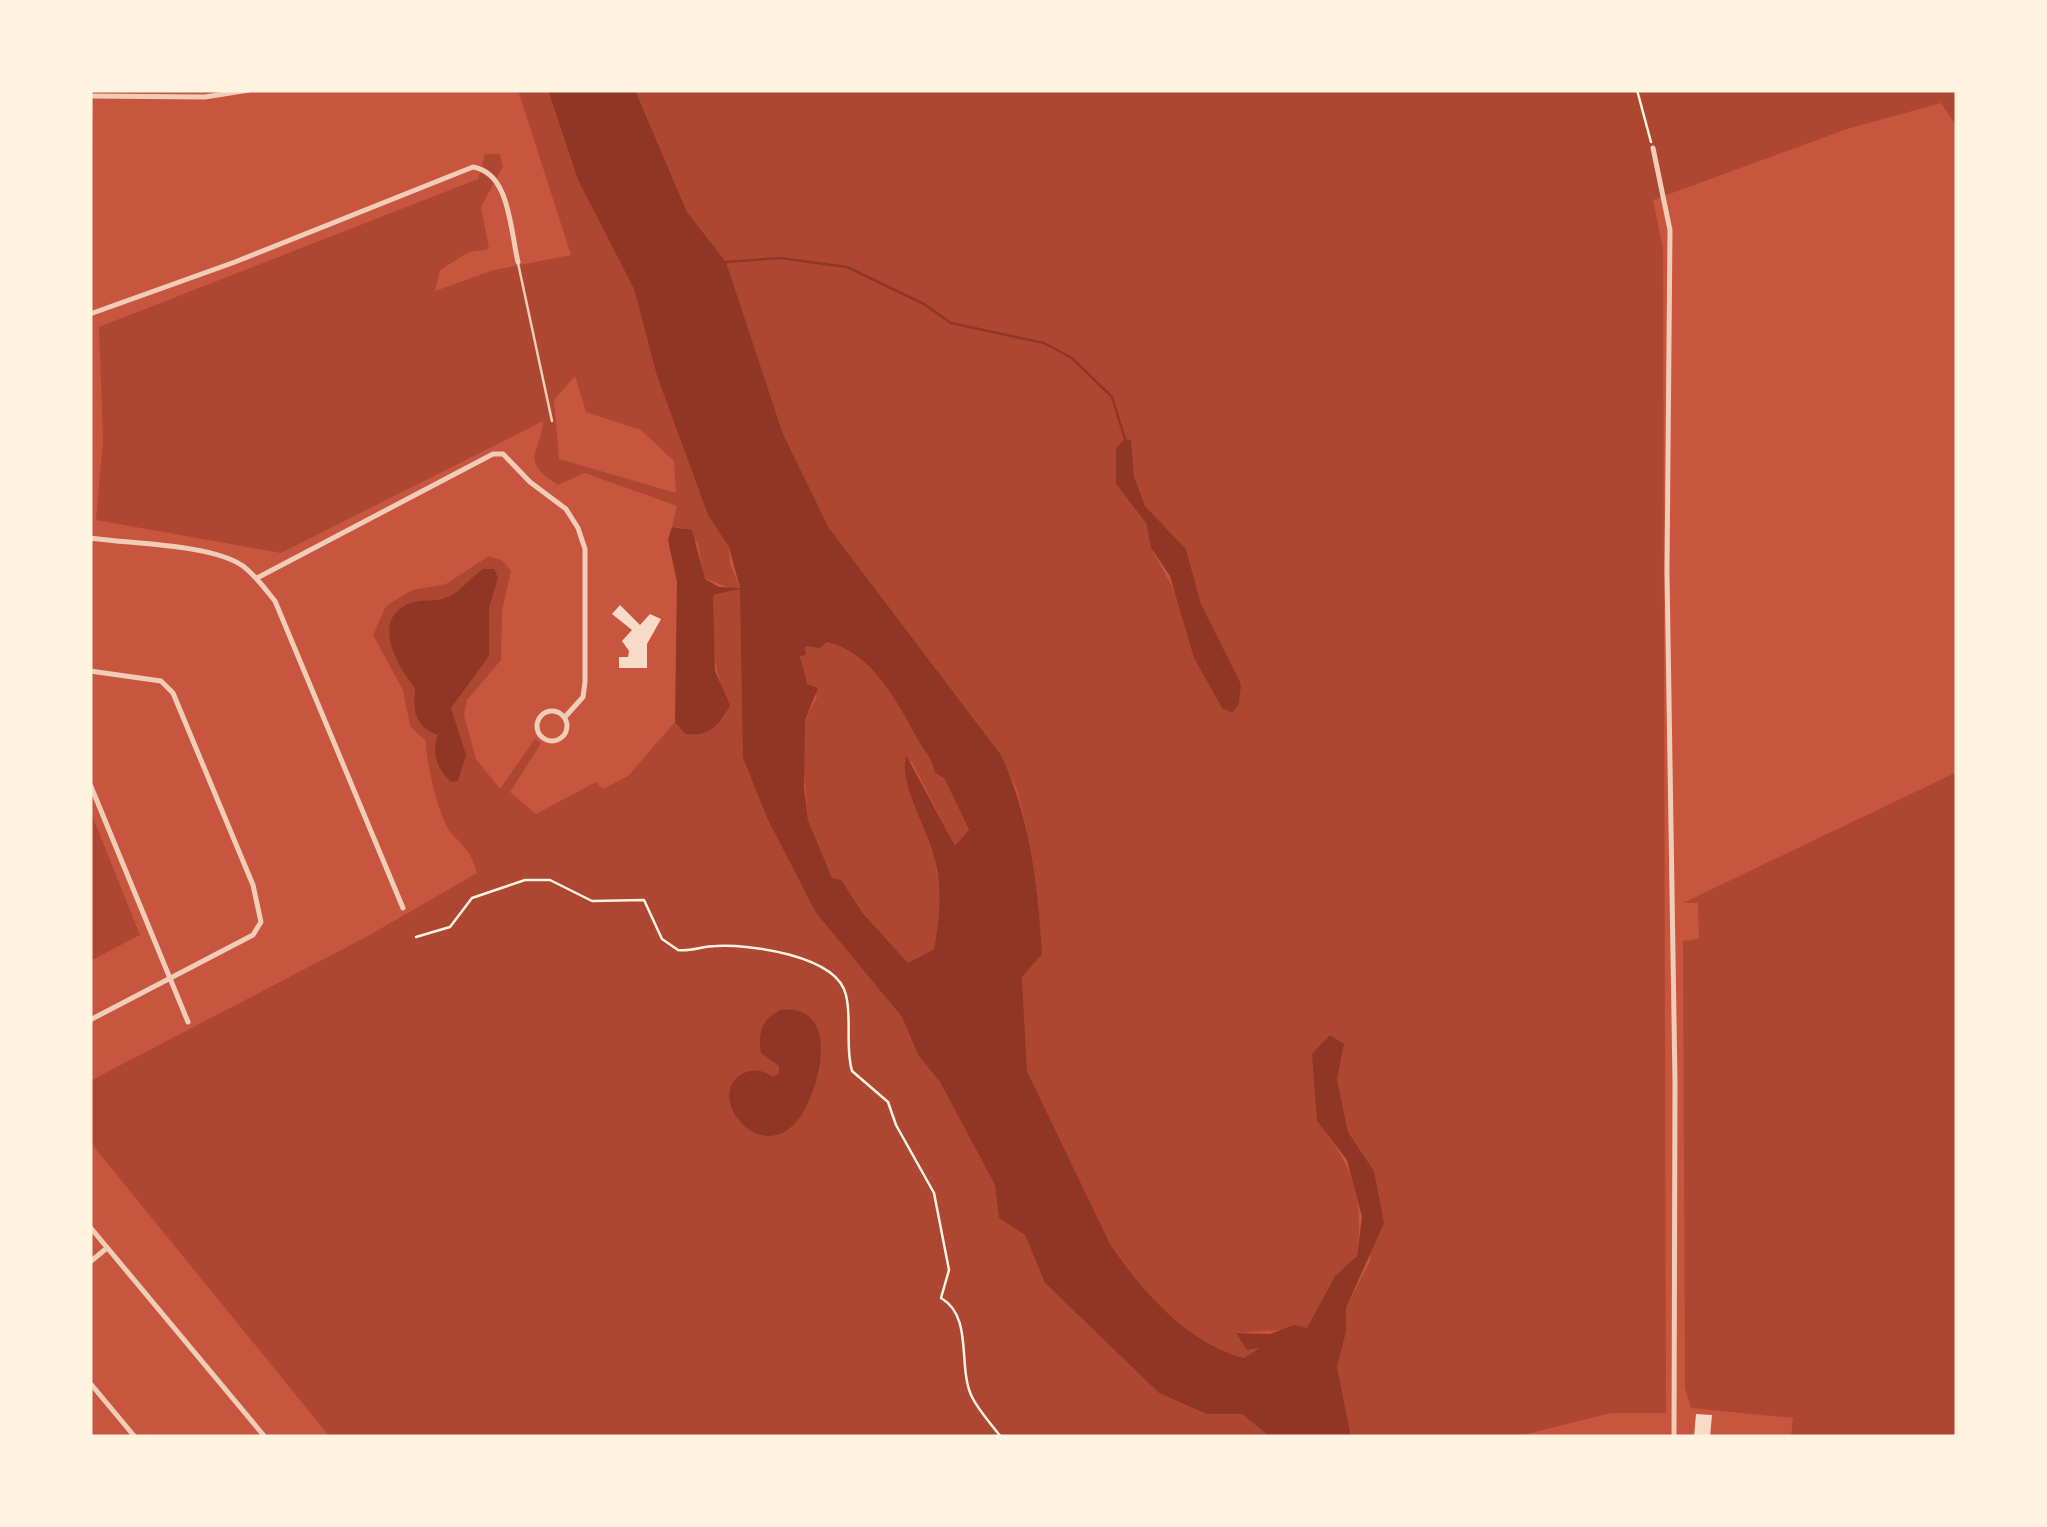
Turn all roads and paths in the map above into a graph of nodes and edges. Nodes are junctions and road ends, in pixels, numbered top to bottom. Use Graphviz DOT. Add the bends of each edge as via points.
graph roads {
  1 [pos="248,90"];
  2 [pos="1638,90"];
  3 [pos="90,96"];
  4 [pos="92,106"];
  5 [pos="1652,148"];
  6 [pos="518,262"];
  7 [pos="90,299"];
  8 [pos="90,314"];
  9 [pos="552,421"];
  10 [pos="90,538"];
  11 [pos="257,578"];
  12 [pos="90,671"];
  13 [pos="565,717"];
  14 [pos="90,784"];
  15 [pos="404,908"];
  16 [pos="416,937"];
  17 [pos="170,976"];
  18 [pos="90,1020"];
  19 [pos="188,1022"];
  20 [pos="90,1228"];
  21 [pos="107,1248"];
  22 [pos="90,1262"];
  23 [pos="90,1383"];
  24 [pos="135,1437"];
  25 [pos="265,1437"];
  26 [pos="1001,1437"];
  27 [pos="1674,1437"];
  1 -- 3 [label="street" via="205,97"];
  2 -- 5 [label="path"];
  4 -- 7 [label="path"];
  5 -- 27 [label="street" via="1670,230"];
  6 -- 8 [label="street" via="498,180 473,166"];
  6 -- 9 [label="lane"];
  10 -- 11 [label="street" via="212,555"];
  11 -- 13 [label="street" via="503,454 566,509 585,550 585,682 583,697"];
  11 -- 15 [label="street" via="275,601"];
  12 -- 17 [label="street" via="161,681 172,694 253,886 262,922 253,935"];
  13 -- 13 [label="street" via="547,711 538,732 560,739"];
  14 -- 17 [label="street"];
  16 -- 26 [label="path" via="450,926 480,894 539,879 592,900 644,900 662,939 678,950 776,951 804,958 832,976 846,996 852,1071 888,1102 934,1193 950,1270 940,1298 951,1304 960,1330 970,1394"];
  17 -- 18 [label="street"];
  17 -- 19 [label="street"];
  20 -- 21 [label="street"];
  21 -- 22 [label="street"];
  21 -- 25 [label="street"];
  23 -- 24 [label="street"];
}
